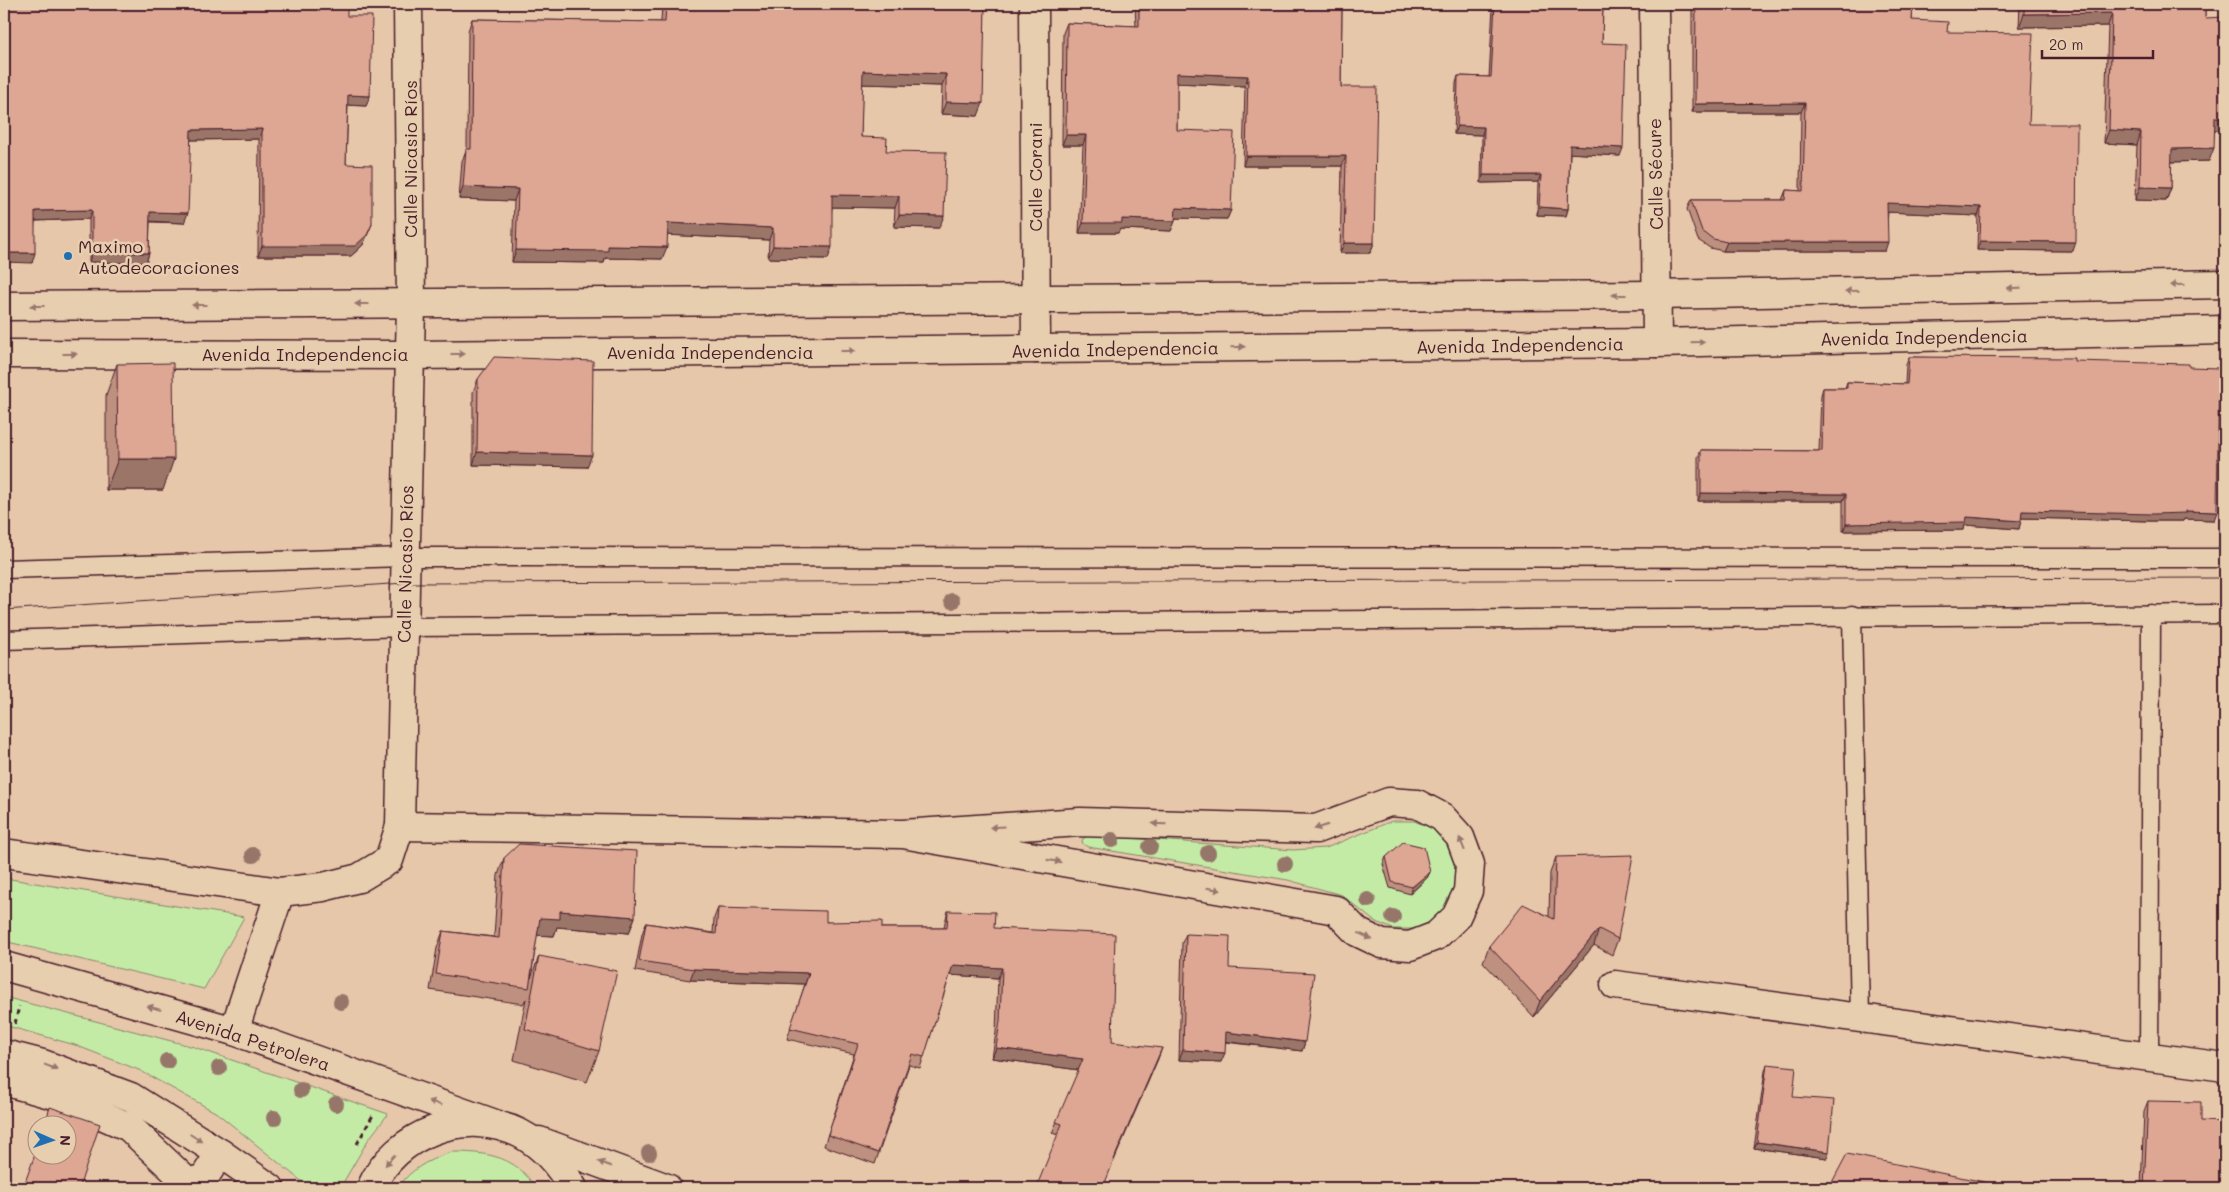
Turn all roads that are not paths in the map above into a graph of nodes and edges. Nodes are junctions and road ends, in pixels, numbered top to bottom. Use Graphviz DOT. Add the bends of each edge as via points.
graph roads {
  1 [pos="408,4"];
  2 [pos="1034,4"];
  3 [pos="1654,4"];
  4 [pos="2225,284"];
  5 [pos="1656,295"];
  6 [pos="1036,299"];
  7 [pos="410,304"];
  8 [pos="4,306"];
  9 [pos="2225,330"];
  10 [pos="1657,343"];
  11 [pos="1036,349"];
  12 [pos="4,354"];
  13 [pos="409,355"];
  14 [pos="405,557"];
  15 [pos="2225,558"];
  16 [pos="4,569"];
  17 [pos="2151,614"];
  18 [pos="2225,614"];
  19 [pos="1852,615"];
  20 [pos="404,627"];
  21 [pos="4,640"];
  22 [pos="400,826"];
  23 [pos="903,834"];
  24 [pos="4,853"];
  25 [pos="280,892"];
  26 [pos="4,966"];
  27 [pos="1615,985"];
  28 [pos="1860,1018"];
  29 [pos="234,1031"];
  30 [pos="4,1054"];
  31 [pos="2149,1056"];
  32 [pos="2225,1067"];
  33 [pos="4,1081"];
  34 [pos="509,1130"];
  35 [pos="220,1153"];
  36 [pos="270,1188"];
  37 [pos="371,1188"];
  38 [pos="573,1188"];
  39 [pos="667,1188"];
  1 -- 7 [label="main road, Calle Nicasio Ríos"];
  2 -- 6 [label="main road, Calle Corani"];
  3 -- 5 [label="main road, Calle Sécure"];
  4 -- 5 [label="main road, one-way"];
  5 -- 6 [label="main road, one-way"];
  5 -- 10 [label="main road, Calle Sécure"];
  6 -- 7 [label="main road"];
  6 -- 11 [label="main road, Calle Corani"];
  7 -- 8 [label="main road, one-way"];
  7 -- 13 [label="main road, Calle Nicasio Ríos"];
  10 -- 9 [label="main road, Avenida Independencia, one-way"];
  11 -- 10 [label="main road, Avenida Independencia, one-way"];
  13 -- 11 [label="main road, Avenida Independencia, one-way"];
  12 -- 13 [label="main road, Avenida Independencia, one-way"];
  13 -- 14 [label="main road, Calle Nicasio Ríos"];
  14 -- 15 [label="lane"];
  14 -- 16 [label="lane"];
  14 -- 20 [label="main road, Calle Nicasio Ríos"];
  17 -- 18 [label="lane"];
  17 -- 19 [label="lane"];
  17 -- 31 [label="lane"];
  19 -- 20 [label="lane"];
  19 -- 28 [label="lane"];
  20 -- 21 [label="lane"];
  20 -- 22 [label="main road, Calle Nicasio Ríos"];
  22 -- 23 [label="main road"];
  22 -- 25 [label="main road, Calle Nicasio Ríos" via="389,860 359,878 323,887"];
  23 -- 23 [label="main road, one-way" via="1336,910 1357,932 1382,944 1410,946 1436,936 1456,917 1468,891 1470,864 1460,837 1442,817 1417,804 1389,802 1316,829 1080,822"];
  24 -- 25 [label="main road, Calle Nicasio Ríos"];
  25 -- 29 [label="main road"];
  29 -- 26 [label="main road, Avenida Petrolera, one-way"];
  27 -- 28 [label="main road"];
  28 -- 31 [label="main road"];
  34 -- 29 [label="main road, Avenida Petrolera, one-way"];
  30 -- 35 [label="main road, one-way" via="43,1064 131,1097"];
  31 -- 32 [label="main road"];
  33 -- 35 [label="main road" via="61,1097 129,1127 188,1183 204,1178"];
  34 -- 37 [label="main road, one-way" via="464,1123 439,1128 415,1138 393,1156"];
  34 -- 38 [label="main road" via="548,1153"];
  39 -- 34 [label="main road, Avenida Petrolera, one-way"];
  35 -- 36 [label="main road"];
}
